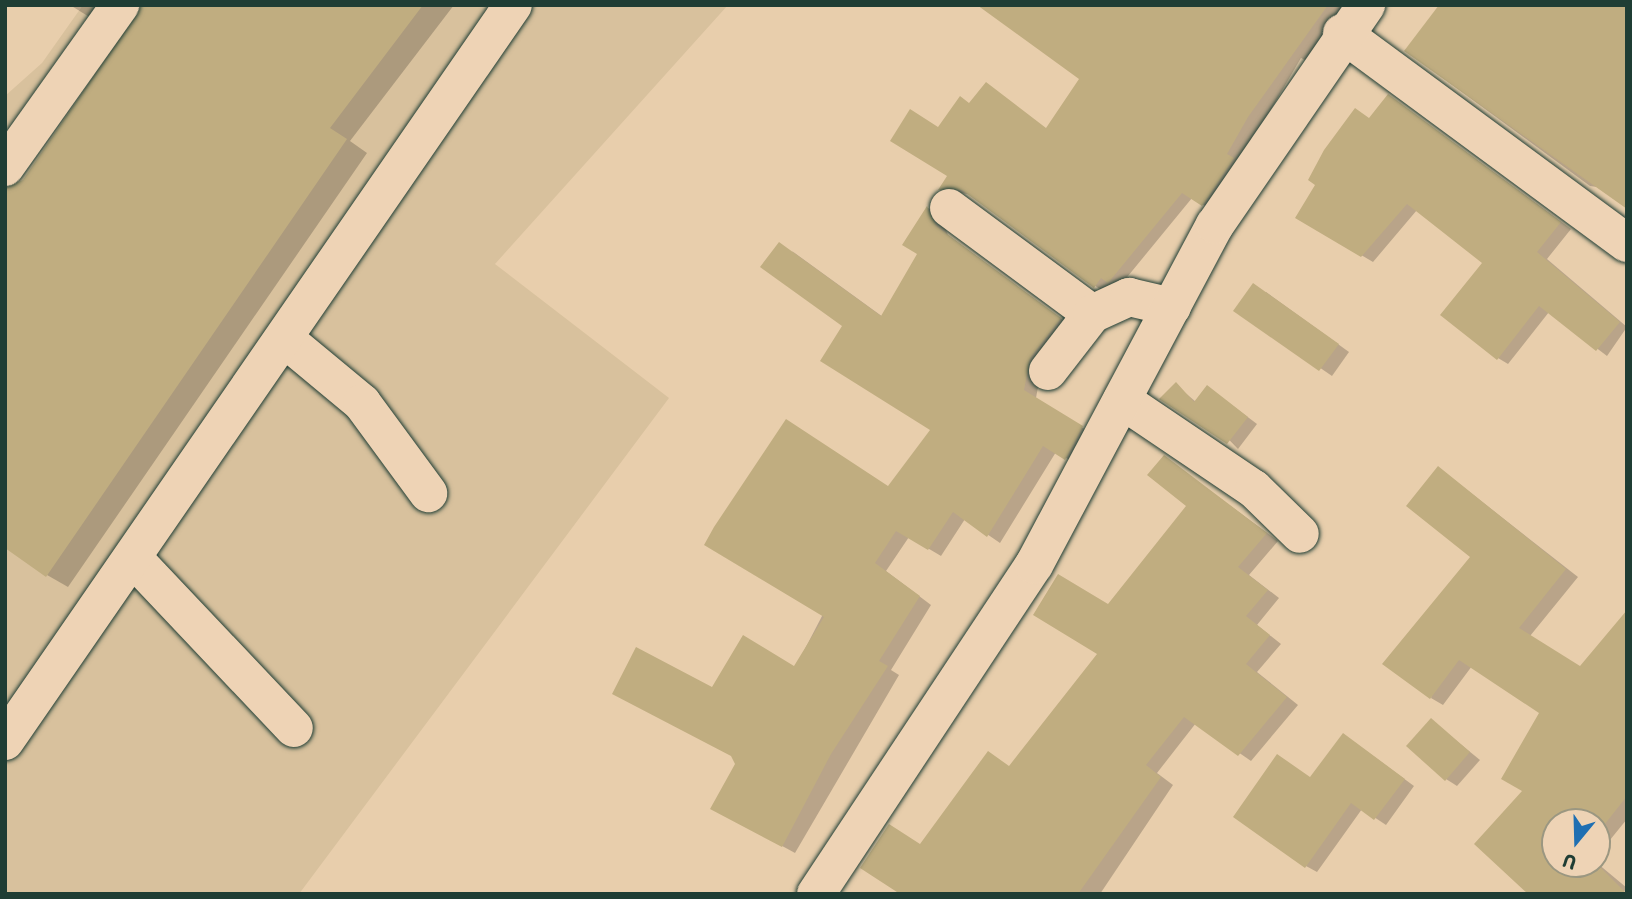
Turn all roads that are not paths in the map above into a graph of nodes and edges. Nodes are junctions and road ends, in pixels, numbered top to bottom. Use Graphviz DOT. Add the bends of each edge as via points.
graph roads {
  1 [pos="120,5"];
  2 [pos="513,5"];
  3 [pos="1354,19"];
  4 [pos="5,167"];
  5 [pos="949,208"];
  6 [pos="1627,243"];
  7 [pos="1172,307"];
  8 [pos="1092,314"];
  9 [pos="285,339"];
  10 [pos="1048,371"];
  11 [pos="1122,400"];
  12 [pos="428,493"];
  13 [pos="1300,534"];
  14 [pos="133,558"];
  15 [pos="294,728"];
  16 [pos="5,741"];
  17 [pos="816,894"];
  1 -- 4 [label="street"];
  2 -- 9 [label="street"];
  3 -- 6 [label="street"];
  3 -- 7 [label="street" via="1215,225"];
  5 -- 8 [label="street"];
  7 -- 8 [label="street" via="1129,297"];
  7 -- 11 [label="street"];
  8 -- 10 [label="street"];
  9 -- 12 [label="street" via="362,403"];
  9 -- 14 [label="street"];
  11 -- 13 [label="street" via="1254,489"];
  11 -- 17 [label="street" via="1034,565"];
  14 -- 15 [label="street"];
  14 -- 16 [label="street"];
}
